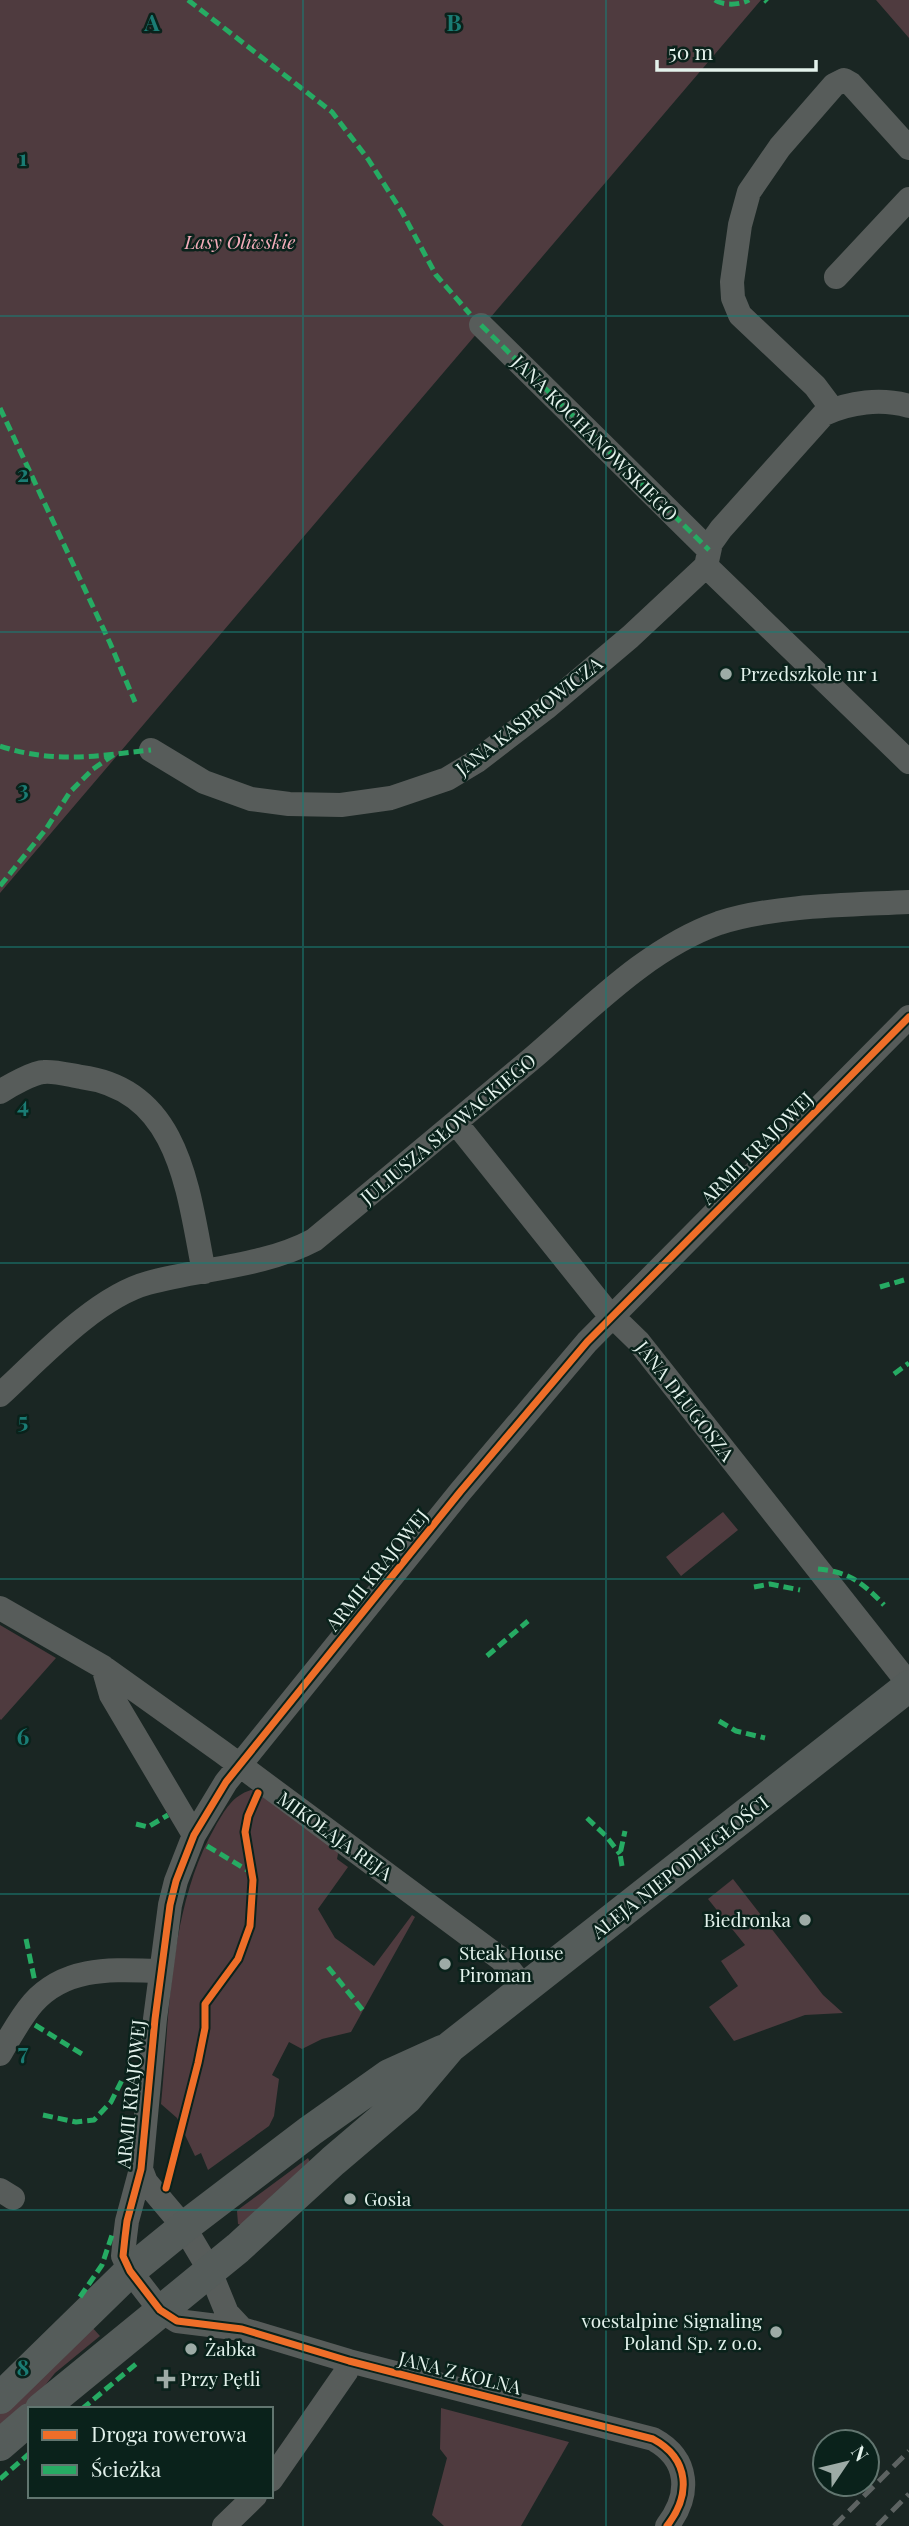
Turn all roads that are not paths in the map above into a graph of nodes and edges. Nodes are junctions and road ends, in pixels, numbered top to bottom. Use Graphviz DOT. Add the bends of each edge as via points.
graph roads {
  1 [pos="909,148"];
  2 [pos="909,199"];
  3 [pos="836,277"];
  4 [pos="481,325"];
  5 [pos="909,407"];
  6 [pos="833,410"];
  7 [pos="707,558"];
  8 [pos="151,750"];
  9 [pos="909,762"];
  10 [pos="909,902"];
  11 [pos="909,1017"];
  12 [pos="0,1092"];
  13 [pos="456,1123"];
  14 [pos="204,1272"];
  15 [pos="611,1316"];
  16 [pos="0,1395"];
  17 [pos="0,1608"];
  18 [pos="103,1667"];
  19 [pos="909,1685"];
  20 [pos="240,1766"];
  21 [pos="194,1835"];
  22 [pos="161,1971"];
  23 [pos="525,1989"];
  24 [pos="450,2047"];
  25 [pos="0,2054"];
  26 [pos="141,2169"];
  27 [pos="184,2227"];
  28 [pos="209,2269"];
  29 [pos="130,2271"];
  30 [pos="160,2310"];
  31 [pos="242,2329"];
  32 [pos="349,2361"];
  33 [pos="0,2398"];
  34 [pos="43,2407"];
  35 [pos="28,2420"];
  36 [pos="0,2445"];
  37 [pos="273,2477"];
  38 [pos="253,2498"];
  39 [pos="224,2526"];
  40 [pos="667,2526"];
  1 -- 6 [label="street" via="844,80 834,85 780,147 749,192 735,255 733,298 740,315 815,386"];
  2 -- 3 [label="street"];
  4 -- 7 [label="street, JANA KOCHANOWSKIEGO"];
  5 -- 6 [label="street" via="872,402"];
  6 -- 7 [label="street, JANA KASPROWICZA" via="814,424 729,519 711,543"];
  7 -- 8 [label="street, JANA KASPROWICZA" via="630,637 546,708 447,779 391,798 341,805 289,804 251,799 204,782"];
  7 -- 9 [label="street, JANA KOCHANOWSKIEGO"];
  10 -- 13 [label="street, JULIUSZA SŁOWACKIEGO" via="759,914 694,934 643,964"];
  11 -- 15 [label="street, ARMII KRAJOWEJ"];
  12 -- 14 [label="street" via="42,1072 94,1078 126,1091 146,1106 168,1135 185,1177"];
  13 -- 14 [label="street, JULIUSZA SŁOWACKIEGO" via="314,1240"];
  13 -- 15 [label="street, JANA DŁUGOSZA"];
  14 -- 16 [label="street, JULIUSZA SŁOWACKIEGO" via="146,1283 109,1300"];
  15 -- 19 [label="street, JANA DŁUGOSZA" via="638,1341"];
  15 -- 20 [label="street, ARMII KRAJOWEJ" via="460,1492"];
  17 -- 18 [label="street, MIKOŁAJA REJA"];
  18 -- 20 [label="street, MIKOŁAJA REJA"];
  18 -- 21 [label="street" via="111,1695"];
  19 -- 23 [label="main road, ALEJA NIEPODLEGŁOŚCI"];
  20 -- 21 [label="street, ARMII KRAJOWEJ"];
  20 -- 23 [label="street, MIKOŁAJA REJA" via="501,1959"];
  21 -- 22 [label="street, ARMII KRAJOWEJ" via="170,1905"];
  22 -- 25 [label="street" via="93,1971 67,1978 33,2003"];
  22 -- 26 [label="street, ARMII KRAJOWEJ"];
  23 -- 24 [label="main road, ALEJA NIEPODLEGŁOŚCI"];
  24 -- 27 [label="main road, ALEJA NIEPODLEGŁOŚCI" via="389,2075"];
  24 -- 28 [label="main road, ALEJA NIEPODLEGŁOŚCI" via="407,2098"];
  26 -- 27 [label="street, ARMII KRAJOWEJ" via="146,2182"];
  26 -- 29 [label="street, ARMII KRAJOWEJ" via="123,2256"];
  27 -- 28 [label="street, ARMII KRAJOWEJ"];
  27 -- 29 [label="main road, ALEJA NIEPODLEGŁOŚCI"];
  28 -- 30 [label="main road, ALEJA NIEPODLEGŁOŚCI"];
  28 -- 31 [label="street" via="227,2313"];
  29 -- 30 [label="street"];
  29 -- 33 [label="main road, ALEJA NIEPODLEGŁOŚCI"];
  30 -- 31 [label="street, JANA Z KOLNA" via="177,2321"];
  30 -- 34 [label="main road, ALEJA NIEPODLEGŁOŚCI"];
  31 -- 32 [label="street, JANA Z KOLNA"];
  32 -- 37 [label="street" via="346,2372"];
  32 -- 40 [label="street, JANA Z KOLNA" via="653,2439 671,2451 684,2480 681,2504"];
  35 -- 36 [label="main road"];
  38 -- 39 [label="street"];
}
